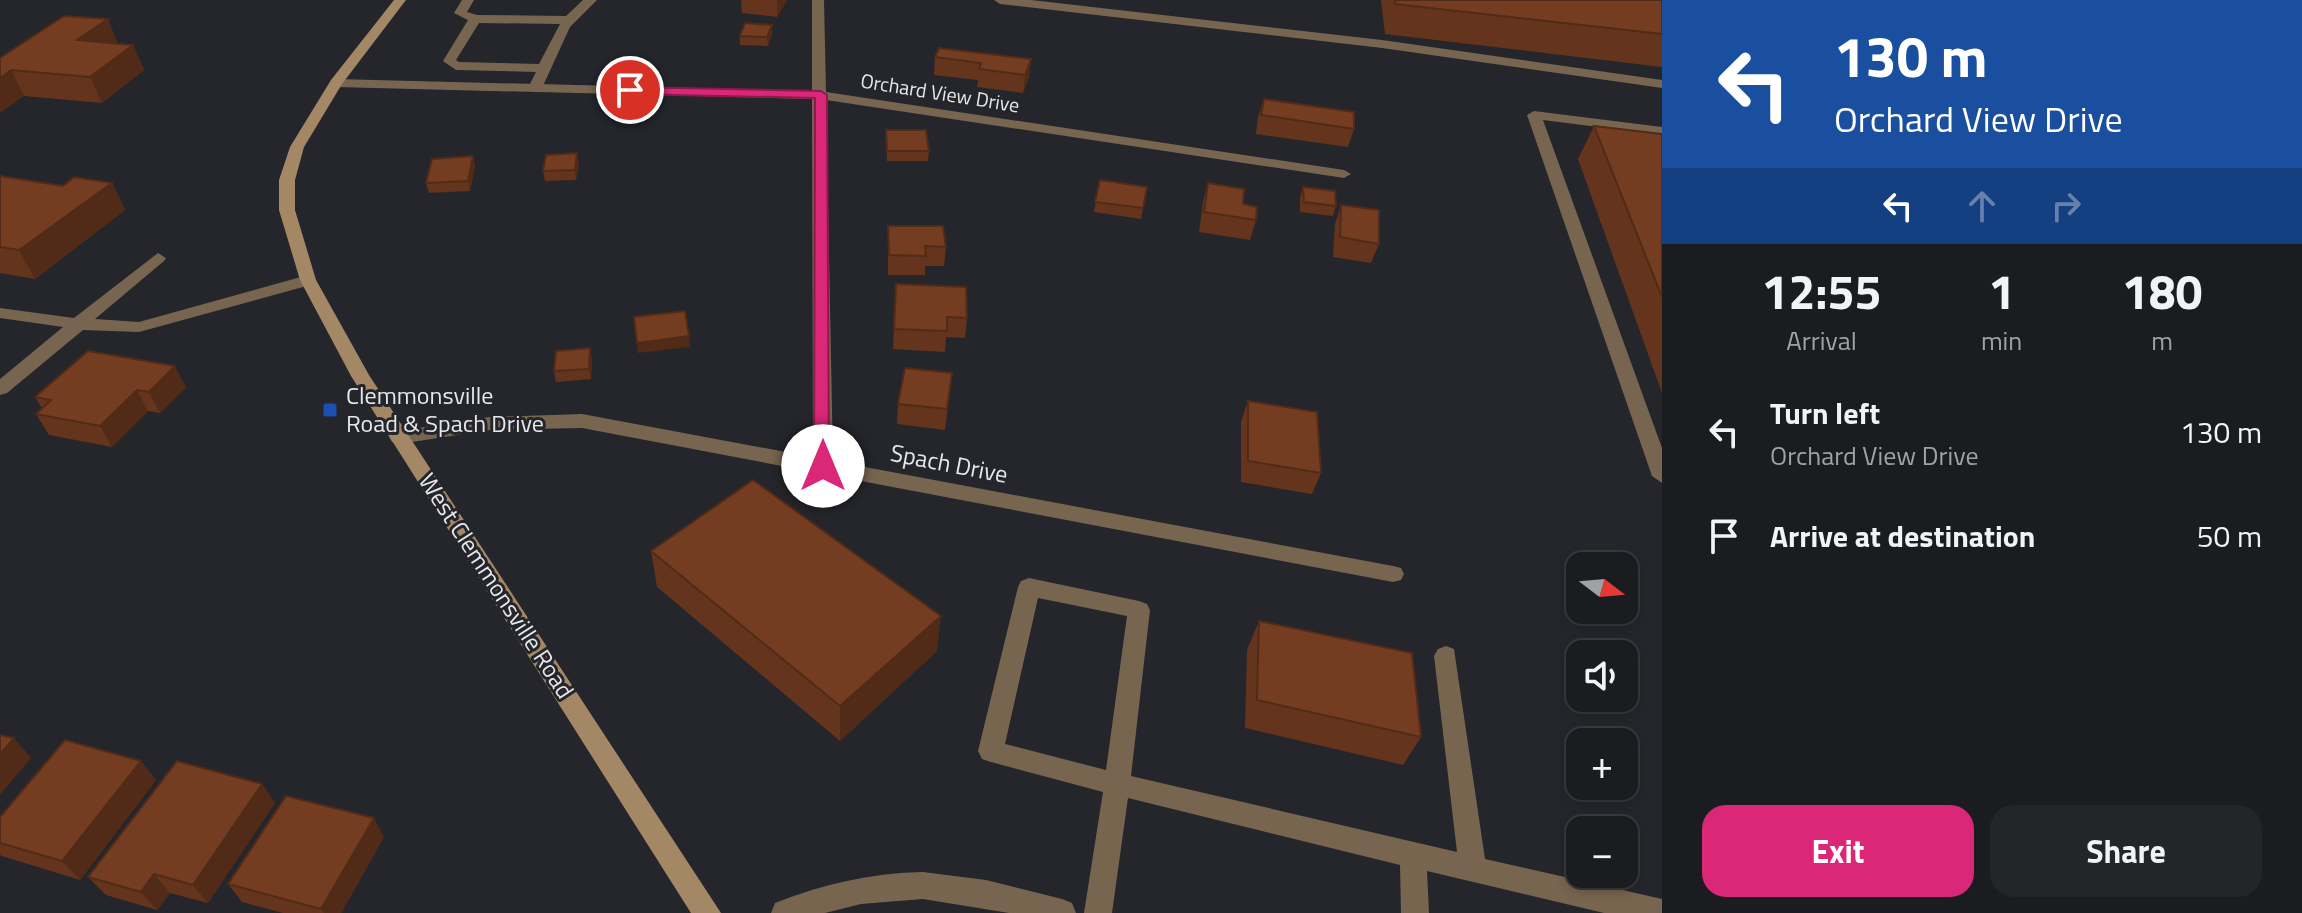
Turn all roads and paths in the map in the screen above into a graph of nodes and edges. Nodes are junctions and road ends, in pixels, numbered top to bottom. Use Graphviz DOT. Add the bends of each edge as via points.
graph roads {
  1 [pos="400,0"];
  2 [pos="468,0"];
  3 [pos="591,0"];
  4 [pos="818,0"];
  5 [pos="1000,0"];
  6 [pos="475,19"];
  7 [pos="568,20"];
  8 [pos="545,68"];
  9 [pos="336,83"];
  10 [pos="1662,84"];
  11 [pos="535,88"];
  12 [pos="821,95"];
  13 [pos="1662,131"];
  14 [pos="1344,174"];
  15 [pos="158,258"];
  16 [pos="308,280"];
  17 [pos="0,313"];
  18 [pos="77,324"];
  19 [pos="0,389"];
  20 [pos="399,437"];
  21 [pos="823,466"];
  22 [pos="1662,476"];
  23 [pos="1393,574"];
  24 [pos="1446,656"];
  25 [pos="1117,784"];
  26 [pos="1413,855"];
  27 [pos="1473,869"];
  28 [pos="707,913"];
  29 [pos="785,913"];
  30 [pos="1062,913"];
  31 [pos="1098,913"];
  32 [pos="1415,913"];
  33 [pos="1662,913"];
  1 -- 9 [label="main road, West Clemmonsville Road"];
  2 -- 6 [label="street" via="460,13"];
  3 -- 7 [label="street"];
  4 -- 12 [label="street"];
  5 -- 10 [label="street" via="1382,44"];
  6 -- 7 [label="street"];
  6 -- 8 [label="street" via="449,61 456,66"];
  7 -- 8 [label="street"];
  8 -- 11 [label="street"];
  9 -- 11 [label="street, Orchard View Drive"];
  9 -- 16 [label="main road, West Clemmonsville Road" via="312,117 287,180 287,210"];
  11 -- 12 [label="street, Orchard View Drive"];
  12 -- 14 [label="street, Orchard View Drive"];
  12 -- 21 [label="street"];
  13 -- 22 [label="street" via="1534,115"];
  15 -- 18 [label="street"];
  16 -- 18 [label="street" via="139,327"];
  16 -- 20 [label="main road, West Clemmonsville Road"];
  17 -- 18 [label="street"];
  18 -- 19 [label="street"];
  20 -- 21 [label="street, Spach Drive" via="491,422 582,421"];
  20 -- 28 [label="main road, West Clemmonsville Road"];
  21 -- 23 [label="street, Spach Drive"];
  24 -- 27 [label="street"];
  25 -- 25 [label="street" via="1139,610 1029,587 991,751"];
  25 -- 26 [label="street"];
  25 -- 31 [label="street"];
  26 -- 27 [label="street"];
  26 -- 32 [label="street"];
  27 -- 33 [label="street"];
  29 -- 30 [label="street" via="859,888 912,882 967,887"];
}
